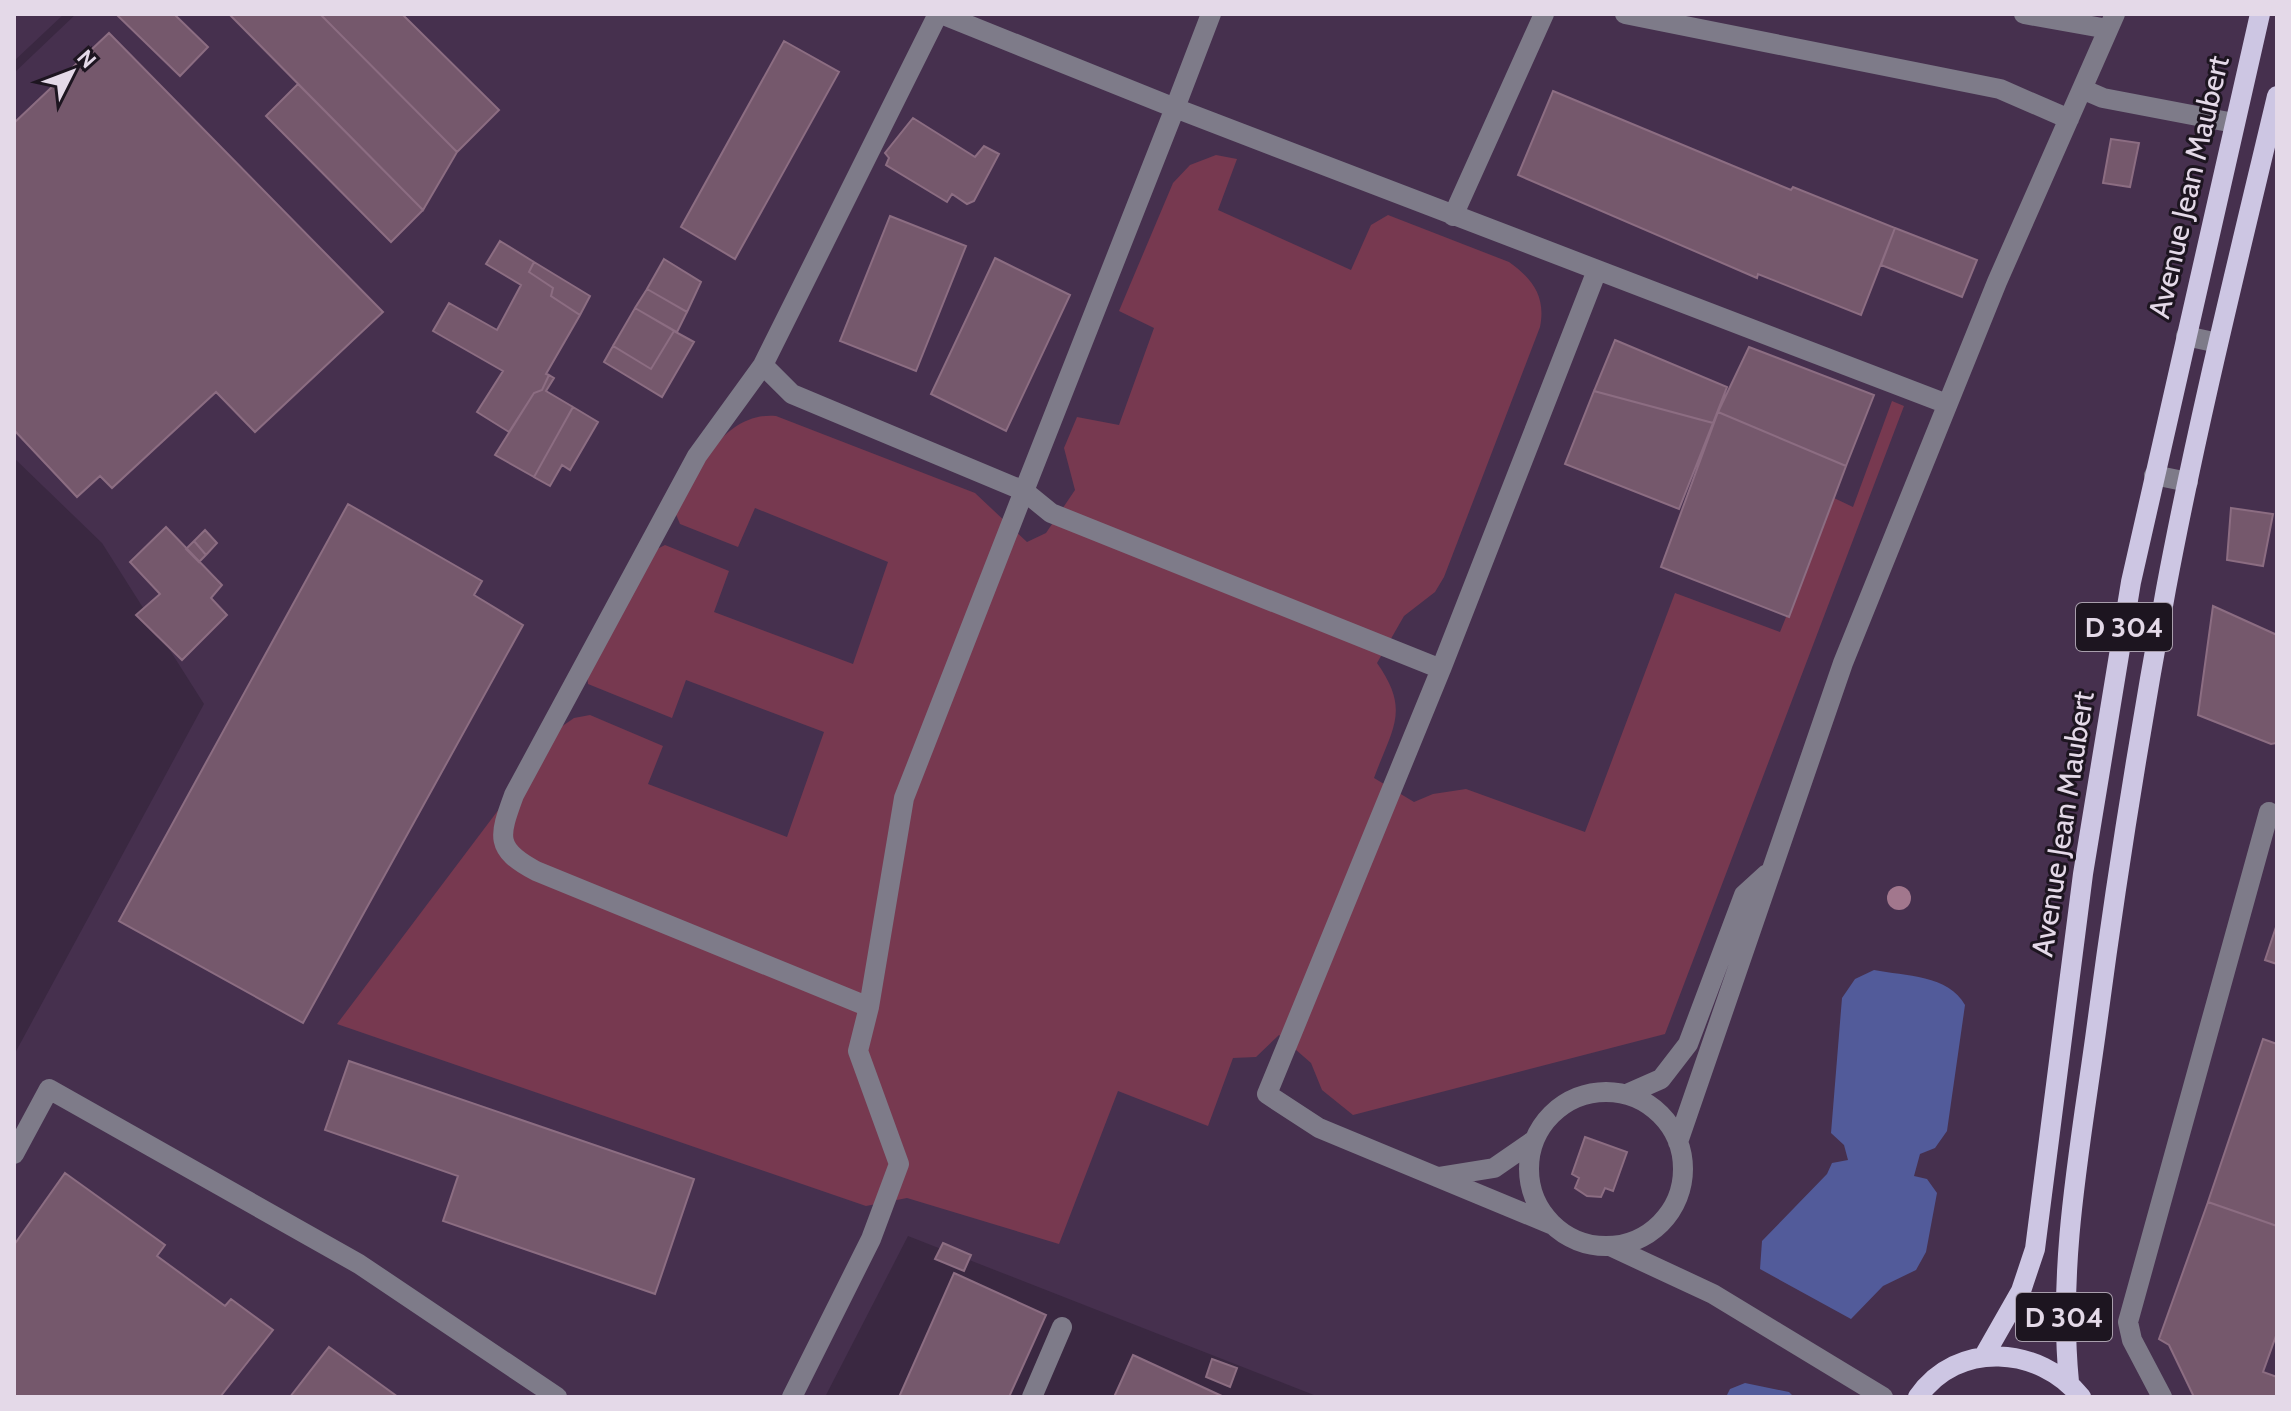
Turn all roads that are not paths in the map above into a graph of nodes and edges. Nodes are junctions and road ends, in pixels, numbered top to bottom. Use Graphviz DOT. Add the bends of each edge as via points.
graph roads {
  1 [pos="940,14"];
  2 [pos="1211,14"];
  3 [pos="1544,14"];
  4 [pos="1625,14"];
  5 [pos="2024,14"];
  6 [pos="2260,14"];
  7 [pos="2112,22"];
  8 [pos="2082,89"];
  9 [pos="2277,96"];
  10 [pos="1175,108"];
  11 [pos="2069,119"];
  12 [pos="2234,123"];
  13 [pos="1453,216"];
  14 [pos="1596,273"];
  15 [pos="2186,336"];
  16 [pos="2218,343"];
  17 [pos="763,365"];
  18 [pos="1947,404"];
  19 [pos="2154,475"];
  20 [pos="2188,482"];
  21 [pos="1024,491"];
  22 [pos="1441,669"];
  23 [pos="2269,812"];
  24 [pos="1770,871"];
  25 [pos="869,1007"];
  26 [pos="1627,1094"];
  27 [pos="1533,1141"];
  28 [pos="1678,1142"];
  29 [pos="14,1154"];
  30 [pos="1438,1177"];
  31 [pos="1553,1225"];
  32 [pos="1610,1246"];
  33 [pos="1062,1327"];
  34 [pos="1984,1356"];
  35 [pos="2075,1390"];
  36 [pos="557,1397"];
  37 [pos="792,1397"];
  38 [pos="1032,1397"];
  39 [pos="1883,1397"];
  40 [pos="1918,1397"];
  41 [pos="2162,1397"];
  1 -- 10 [label="lane"];
  1 -- 17 [label="lane"];
  2 -- 10 [label="lane"];
  3 -- 13 [label="lane"];
  4 -- 11 [label="lane" via="2000,89"];
  5 -- 7 [label="lane"];
  6 -- 12 [label="main road, Avenue Jean Maubert / D 304"];
  7 -- 8 [label="lane"];
  8 -- 11 [label="lane"];
  8 -- 12 [label="lane" via="2103,98"];
  9 -- 16 [label="main road, Avenue Jean Maubert / D 304"];
  10 -- 13 [label="lane"];
  10 -- 21 [label="lane"];
  11 -- 18 [label="lane"];
  12 -- 15 [label="main road, Avenue Jean Maubert / D 304"];
  13 -- 14 [label="lane"];
  14 -- 18 [label="lane"];
  14 -- 22 [label="lane"];
  15 -- 16 [label="lane"];
  15 -- 19 [label="main road, Avenue Jean Maubert / D 304"];
  16 -- 20 [label="main road, Avenue Jean Maubert / D 304"];
  17 -- 21 [label="lane" via="792,394"];
  17 -- 25 [label="lane" via="697,456 514,795 502,837 511,858 536,871"];
  18 -- 24 [label="lane" via="1843,663"];
  19 -- 20 [label="lane"];
  19 -- 34 [label="main road, Avenue Jean Maubert / D 304" via="2083,874 2035,1249 2021,1291"];
  20 -- 35 [label="main road, Avenue Jean Maubert / D 304" via="2117,880 2069,1235 2064,1328"];
  21 -- 22 [label="lane" via="1051,513"];
  21 -- 25 [label="lane" via="904,798"];
  22 -- 30 [label="lane" via="1267,1094 1319,1128"];
  23 -- 41 [label="lane" via="2128,1322"];
  24 -- 26 [label="lane" via="1744,895 1688,1044 1661,1079"];
  24 -- 28 [label="lane"];
  25 -- 37 [label="lane" via="858,1051 899,1164 871,1239"];
  26 -- 27 [label="lane" via="1578,1097 1557,1109"];
  26 -- 28 [label="lane" via="1667,1121"];
  27 -- 30 [label="lane" via="1494,1168"];
  27 -- 31 [label="lane" via="1529,1179 1537,1204"];
  28 -- 32 [label="lane" via="1684,1167 1681,1192 1669,1215 1650,1234"];
  29 -- 36 [label="lane" via="49,1089 359,1264"];
  30 -- 31 [label="lane"];
  31 -- 32 [label="lane" via="1574,1240"];
  32 -- 39 [label="lane" via="1713,1294"];
  33 -- 38 [label="lane"];
  34 -- 35 [label="main road" via="2015,1356 2044,1365"];
  34 -- 40 [label="main road" via="1939,1375"];
}
